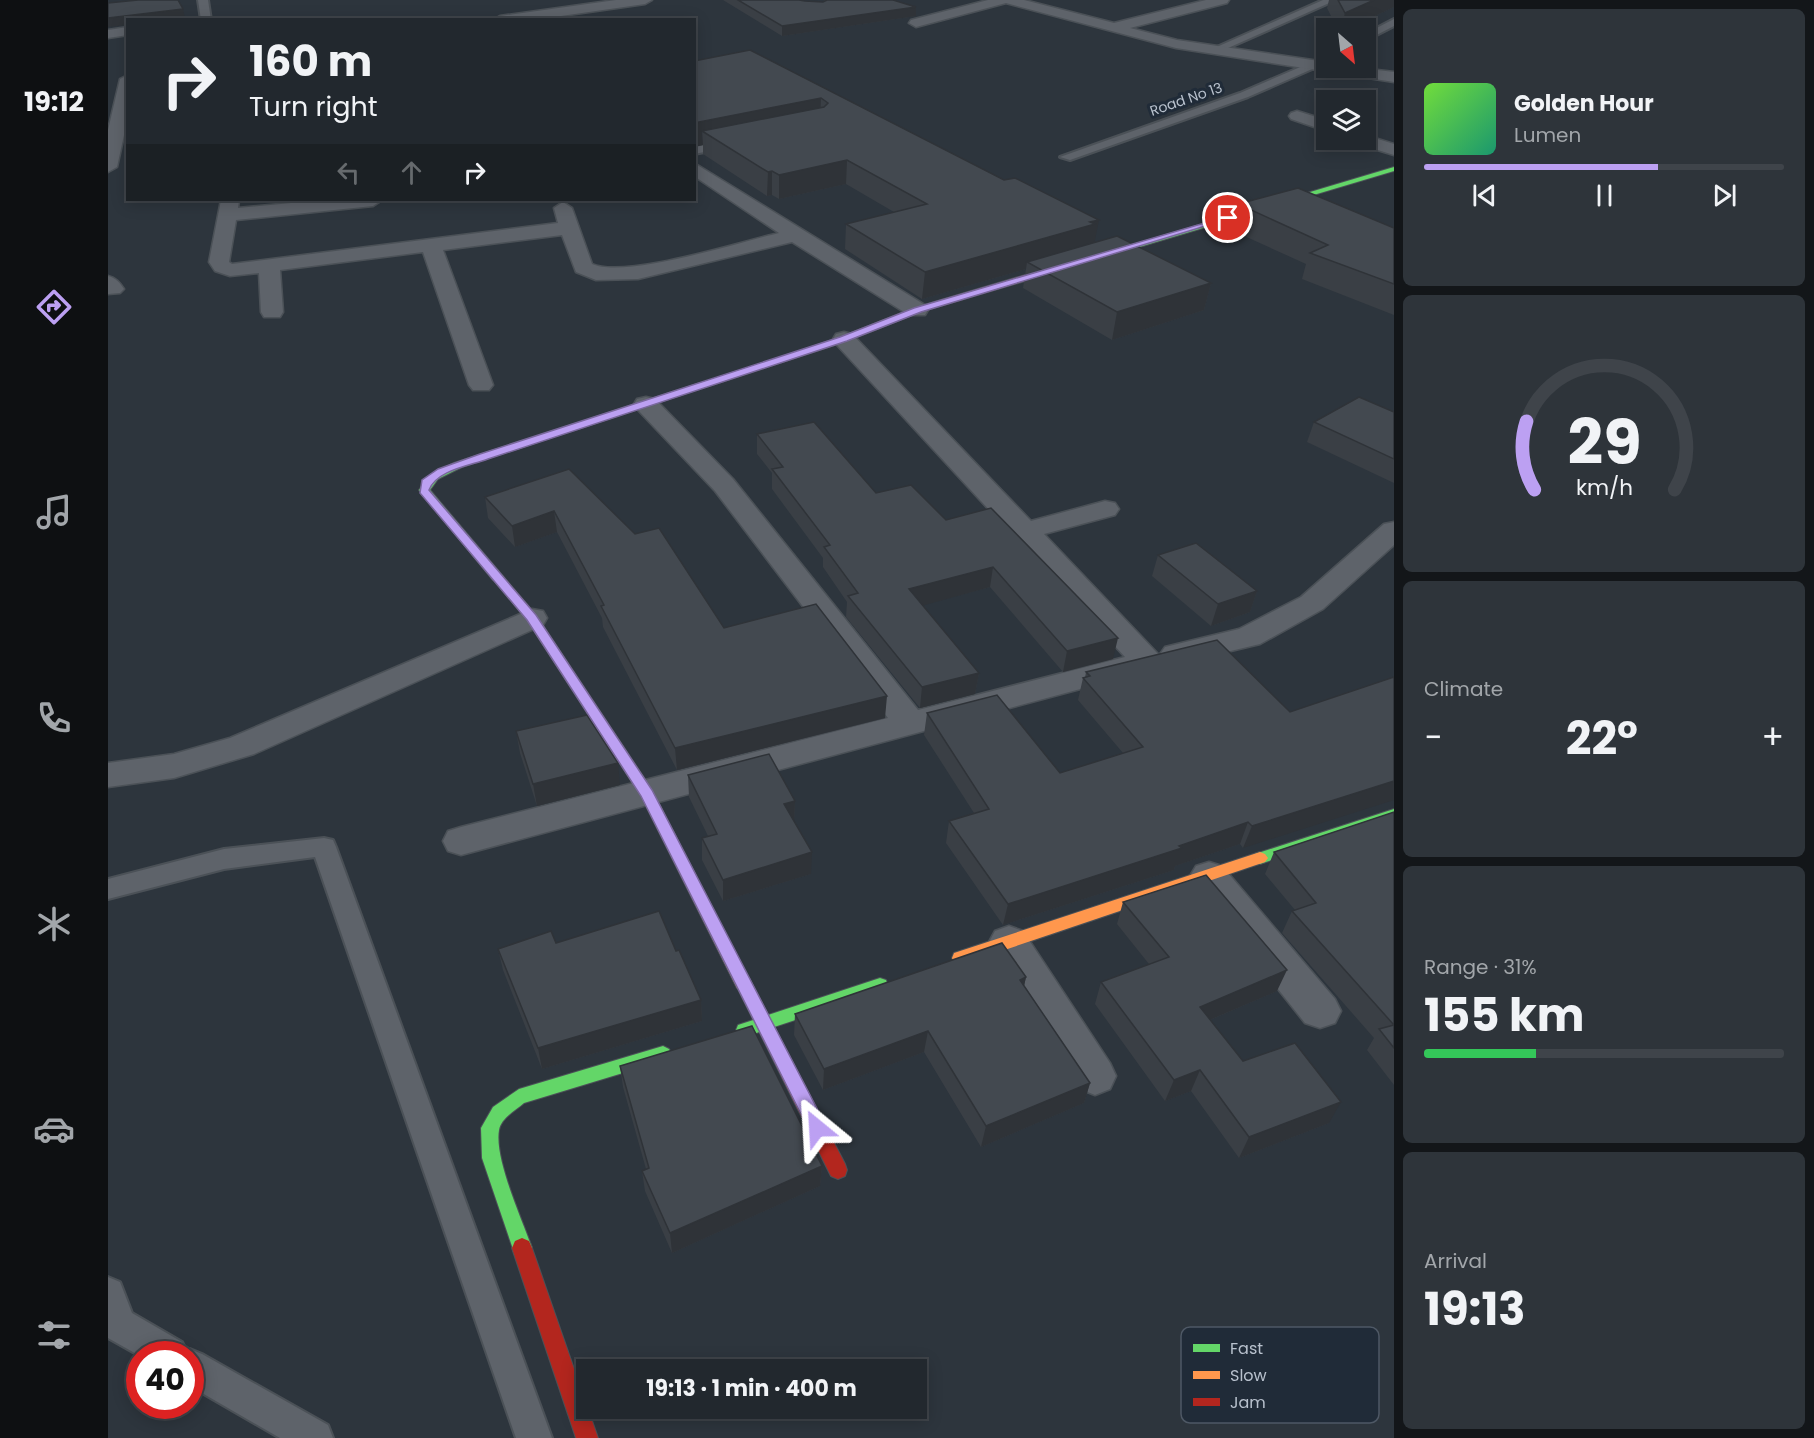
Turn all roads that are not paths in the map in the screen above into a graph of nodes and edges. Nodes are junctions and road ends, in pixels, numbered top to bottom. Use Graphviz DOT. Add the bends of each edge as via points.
graph roads {
  1 [pos="203,0"];
  2 [pos="645,0"];
  3 [pos="1004,0"];
  4 [pos="1009,0"];
  5 [pos="1072,0"];
  6 [pos="1222,0"];
  7 [pos="1331,0"];
  8 [pos="589,8"];
  9 [pos="1040,8"];
  10 [pos="206,18"];
  11 [pos="514,18"];
  12 [pos="604,18"];
  13 [pos="1394,22"];
  14 [pos="916,23"];
  15 [pos="1112,28"];
  16 [pos="126,31"];
  17 [pos="1376,32"];
  18 [pos="108,34"];
  19 [pos="1215,50"];
  20 [pos="1316,63"];
  21 [pos="1316,65"];
  22 [pos="124,69"];
  23 [pos="1376,74"];
  24 [pos="1394,77"];
  25 [pos="1297,116"];
  26 [pos="1316,123"];
  27 [pos="740,142"];
  28 [pos="1376,144"];
  29 [pos="1394,150"];
  30 [pos="696,151"];
  31 [pos="1066,157"];
  32 [pos="108,167"];
  33 [pos="696,169"];
  34 [pos="1391,172"];
  35 [pos="344,201"];
  36 [pos="229,207"];
  37 [pos="563,208"];
  38 [pos="569,228"];
  39 [pos="795,235"];
  40 [pos="431,245"];
  41 [pos="269,266"];
  42 [pos="917,310"];
  43 [pos="272,312"];
  44 [pos="844,339"];
  45 [pos="481,385"];
  46 [pos="646,404"];
  47 [pos="1105,509"];
  48 [pos="1394,530"];
  49 [pos="1024,531"];
  50 [pos="532,618"];
  51 [pos="1147,661"];
  52 [pos="910,723"];
  53 [pos="108,775"];
  54 [pos="647,794"];
  55 [pos="1394,814"];
  56 [pos="461,841"];
  57 [pos="1209,876"];
  58 [pos="108,889"];
  59 [pos="1009,942"];
  60 [pos="943,964"];
  61 [pos="898,979"];
  62 [pos="1320,1011"];
  63 [pos="764,1023"];
  64 [pos="731,1034"];
  65 [pos="675,1050"];
  66 [pos="1095,1076"];
  67 [pos="838,1170"];
  68 [pos="108,1294"];
  69 [pos="147,1341"];
  70 [pos="204,1374"];
  71 [pos="315,1438"];
  72 [pos="534,1438"];
  73 [pos="587,1438"];
  1 -- 10 [label="lane"];
  2 -- 8 [label="street"];
  3 -- 14 [label="street"];
  4 -- 9 [label="street"];
  5 -- 9 [label="street"];
  6 -- 15 [label="street"];
  7 -- 19 [label="lane"];
  8 -- 11 [label="street"];
  8 -- 12 [label="street"];
  9 -- 15 [label="street"];
  13 -- 17 [label="lane"];
  15 -- 19 [label="street"];
  16 -- 18 [label="street"];
  19 -- 20 [label="street"];
  21 -- 31 [label="lane, Road No 13" via="1244,95"];
  22 -- 32 [label="street"];
  23 -- 24 [label="street"];
  25 -- 26 [label="street"];
  27 -- 30 [label="lane"];
  28 -- 29 [label="street"];
  33 -- 39 [label="street"];
  34 -- 42 [label="street"];
  35 -- 36 [label="street"];
  36 -- 41 [label="street" via="219,262 222,267 230,270"];
  37 -- 38 [label="street"];
  38 -- 39 [label="street" via="583,268 614,275 638,273"];
  38 -- 40 [label="street"];
  39 -- 42 [label="street"];
  40 -- 41 [label="street"];
  40 -- 45 [label="street"];
  41 -- 43 [label="street"];
  42 -- 44 [label="street"];
  44 -- 46 [label="street"];
  44 -- 49 [label="street"];
  46 -- 50 [label="street" via="473,460 428,480 424,490"];
  46 -- 52 [label="street" via="724,485"];
  47 -- 49 [label="street"];
  48 -- 51 [label="street" via="1302,609 1249,637"];
  49 -- 51 [label="street"];
  50 -- 53 [label="street" via="242,746 174,766"];
  50 -- 54 [label="street"];
  51 -- 52 [label="street"];
  52 -- 54 [label="street"];
  54 -- 56 [label="street"];
  54 -- 63 [label="street"];
  55 -- 57 [label="street"];
  57 -- 59 [label="street"];
  57 -- 62 [label="street"];
  58 -- 72 [label="lane" via="224,859 324,847"];
  59 -- 60 [label="street"];
  59 -- 66 [label="street"];
  61 -- 63 [label="street"];
  63 -- 64 [label="street"];
  63 -- 67 [label="street"];
  65 -- 73 [label="street" via="519,1097 490,1128 491,1158"];
  68 -- 69 [label="lane" via="119,1325"];
  70 -- 71 [label="lane"];
}
